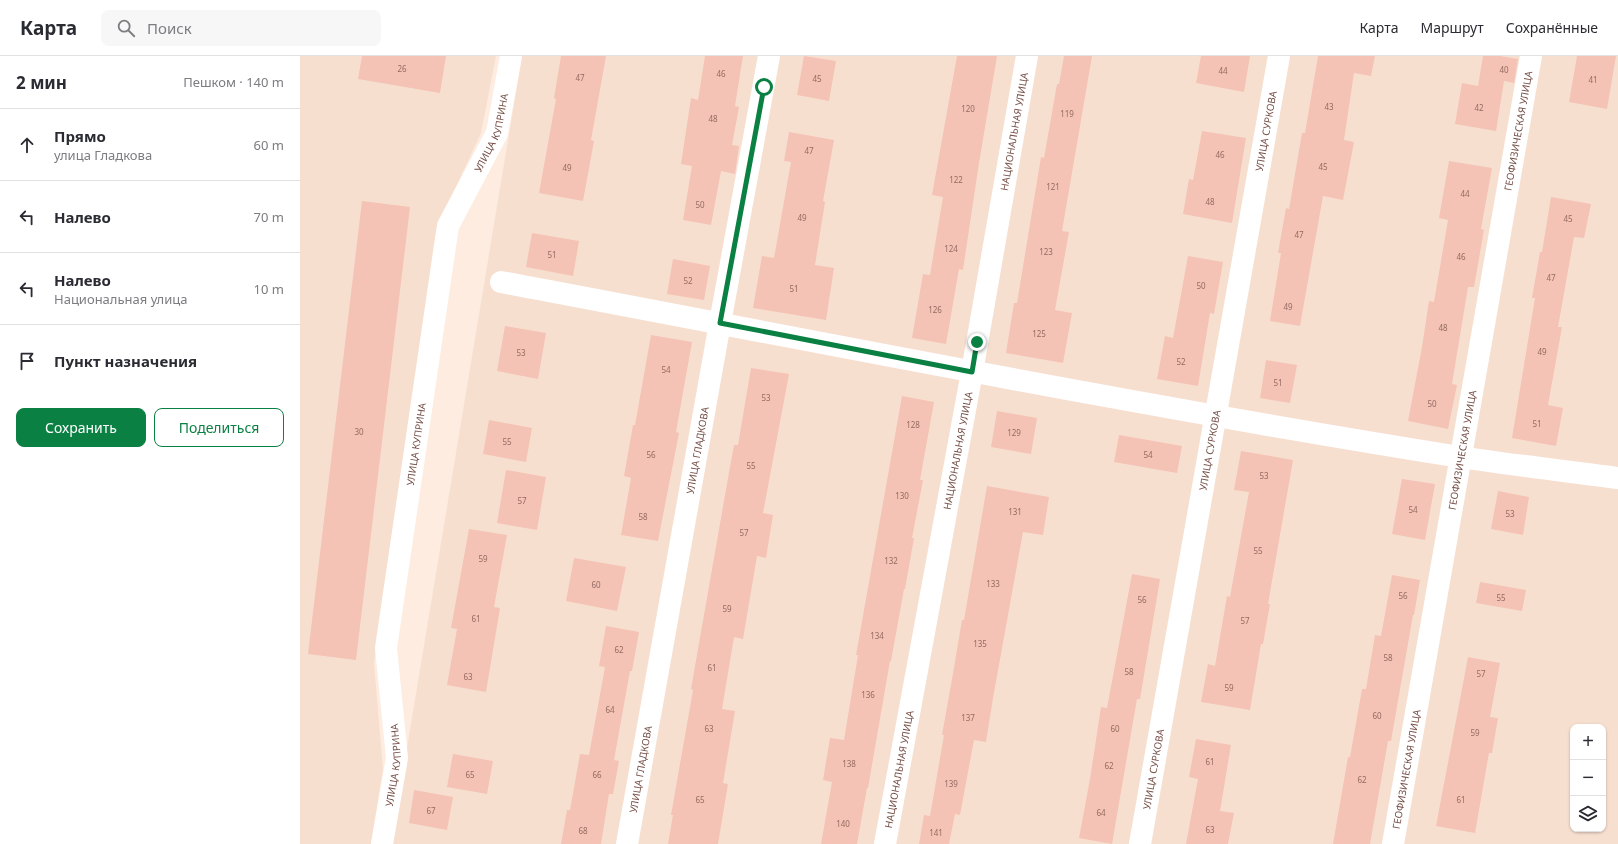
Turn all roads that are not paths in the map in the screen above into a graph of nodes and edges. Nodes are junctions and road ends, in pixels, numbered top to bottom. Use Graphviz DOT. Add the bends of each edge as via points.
graph roads {
  1 [pos="511,56"];
  2 [pos="769,56"];
  3 [pos="1027,56"];
  4 [pos="1279,56"];
  5 [pos="1531,56"];
  6 [pos="501,282"];
  7 [pos="720,323"];
  8 [pos="972,372"];
  9 [pos="1216,415"];
  10 [pos="1461,457"];
  11 [pos="1618,478"];
  12 [pos="382,844"];
  13 [pos="627,844"];
  14 [pos="885,844"];
  15 [pos="1140,844"];
  16 [pos="1393,844"];
  1 -- 12 [label="street, УЛИЦА КУПРИНА" via="497,133 448,226 386,648 397,758"];
  2 -- 7 [label="street, УЛИЦА ГЛАДКОВА"];
  3 -- 8 [label="street, НАЦИОНАЛЬНАЯ УЛИЦА"];
  4 -- 9 [label="street, УЛИЦА СУРКОВА"];
  5 -- 10 [label="street, ГЕОФИЗИЧЕСКАЯ УЛИЦА"];
  6 -- 7 [label="street"];
  7 -- 8 [label="street"];
  7 -- 13 [label="street, УЛИЦА ГЛАДКОВА"];
  8 -- 9 [label="street"];
  8 -- 14 [label="street, НАЦИОНАЛЬНАЯ УЛИЦА"];
  9 -- 10 [label="street"];
  9 -- 15 [label="street, УЛИЦА СУРКОВА"];
  10 -- 11 [label="street"];
  10 -- 16 [label="street, ГЕОФИЗИЧЕСКАЯ УЛИЦА"];
}
